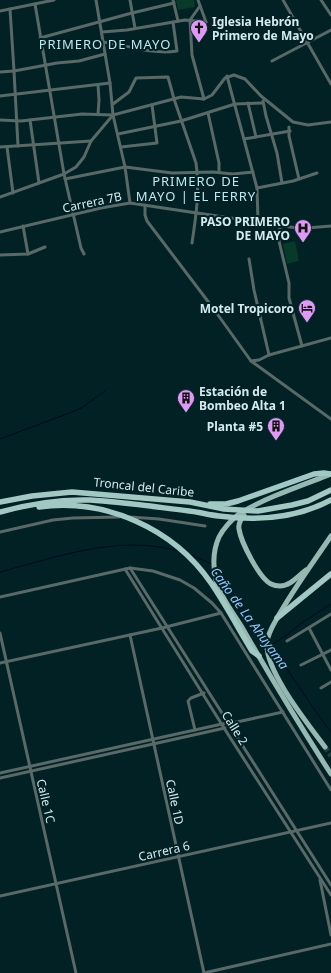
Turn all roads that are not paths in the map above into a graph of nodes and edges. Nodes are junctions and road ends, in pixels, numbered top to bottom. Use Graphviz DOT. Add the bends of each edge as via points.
graph roads {
  1 [pos="54,0"];
  2 [pos="96,0"];
  3 [pos="130,0"];
  4 [pos="198,0"];
  5 [pos="283,0"];
  6 [pos="321,0"];
  7 [pos="174,2"];
  8 [pos="35,4"];
  9 [pos="200,6"];
  10 [pos="10,9"];
  11 [pos="0,11"];
  12 [pos="132,13"];
  13 [pos="331,15"];
  14 [pos="190,20"];
  15 [pos="178,21"];
  16 [pos="100,22"];
  17 [pos="173,22"];
  18 [pos="136,28"];
  19 [pos="331,30"];
  20 [pos="102,32"];
  21 [pos="40,38"];
  22 [pos="103,42"];
  23 [pos="307,42"];
  24 [pos="105,54"];
  25 [pos="272,61"];
  26 [pos="45,65"];
  27 [pos="14,71"];
  28 [pos="0,72"];
  29 [pos="227,76"];
  30 [pos="110,83"];
  31 [pos="331,83"];
  32 [pos="98,85"];
  33 [pos="50,91"];
  34 [pos="15,94"];
  35 [pos="0,96"];
  36 [pos="262,97"];
  37 [pos="174,99"];
  38 [pos="204,99"];
  39 [pos="248,103"];
  40 [pos="263,103"];
  41 [pos="113,104"];
  42 [pos="235,104"];
  43 [pos="152,106"];
  44 [pos="208,113"];
  45 [pos="98,114"];
  46 [pos="113,115"];
  47 [pos="55,117"];
  48 [pos="0,120"];
  49 [pos="16,120"];
  50 [pos="30,120"];
  51 [pos="181,121"];
  52 [pos="331,122"];
  53 [pos="155,127"];
  54 [pos="289,127"];
  55 [pos="290,131"];
  56 [pos="118,134"];
  57 [pos="271,134"];
  58 [pos="256,137"];
  59 [pos="244,139"];
  60 [pos="91,141"];
  61 [pos="59,144"];
  62 [pos="33,145"];
  63 [pos="18,146"];
  64 [pos="0,147"];
  65 [pos="6,147"];
  66 [pos="121,147"];
  67 [pos="124,167"];
  68 [pos="197,172"];
  69 [pos="219,172"];
  70 [pos="253,172"];
  71 [pos="317,173"];
  72 [pos="64,174"];
  73 [pos="65,179"];
  74 [pos="299,179"];
  75 [pos="39,183"];
  76 [pos="282,183"];
  77 [pos="257,188"];
  78 [pos="13,194"];
  79 [pos="0,197"];
  80 [pos="130,203"];
  81 [pos="145,205"];
  82 [pos="196,212"];
  83 [pos="72,215"];
  84 [pos="258,221"];
  85 [pos="280,225"];
  86 [pos="23,226"];
  87 [pos="331,226"];
  88 [pos="0,232"];
  89 [pos="192,244"];
  90 [pos="45,247"];
  91 [pos="28,254"];
  92 [pos="84,254"];
  93 [pos="0,255"];
  94 [pos="249,259"];
  95 [pos="331,338"];
  96 [pos="302,346"];
  97 [pos="269,355"];
  98 [pos="251,361"];
  99 [pos="331,419"];
  100 [pos="331,474"];
  101 [pos="331,490"];
  102 [pos="331,500"];
  103 [pos="0,502"];
  104 [pos="190,502"];
  105 [pos="246,510"];
  106 [pos="0,513"];
  107 [pos="203,526"];
  108 [pos="0,532"];
  109 [pos="331,537"];
  110 [pos="311,565"];
  111 [pos="130,568"];
  112 [pos="125,569"];
  113 [pos="331,574"];
  114 [pos="0,598"];
  115 [pos="222,613"];
  116 [pos="331,614"];
  117 [pos="277,618"];
  118 [pos="167,627"];
  119 [pos="162,628"];
  120 [pos="309,628"];
  121 [pos="0,633"];
  122 [pos="130,635"];
  123 [pos="287,641"];
  124 [pos="331,650"];
  125 [pos="323,654"];
  126 [pos="258,656"];
  127 [pos="7,662"];
  128 [pos="0,663"];
  129 [pos="302,665"];
  130 [pos="331,670"];
  131 [pos="331,682"];
  132 [pos="321,688"];
  133 [pos="207,691"];
  134 [pos="203,694"];
  135 [pos="283,712"];
  136 [pos="237,722"];
  137 [pos="228,723"];
  138 [pos="222,724"];
  139 [pos="230,727"];
  140 [pos="224,728"];
  141 [pos="195,730"];
  142 [pos="152,740"];
  143 [pos="154,744"];
  144 [pos="325,747"];
  145 [pos="29,767"];
  146 [pos="30,772"];
  147 [pos="0,773"];
  148 [pos="331,774"];
  149 [pos="0,778"];
  150 [pos="331,790"];
  151 [pos="331,823"];
  152 [pos="297,830"];
  153 [pos="290,832"];
  154 [pos="178,857"];
  155 [pos="319,877"];
  156 [pos="56,884"];
  157 [pos="331,885"];
  158 [pos="331,895"];
  159 [pos="0,896"];
  160 [pos="331,935"];
  161 [pos="331,944"];
  162 [pos="76,973"];
  163 [pos="204,973"];
  1 -- 8 [label="street"];
  2 -- 16 [label="street"];
  3 -- 12 [label="street"];
  4 -- 9 [label="street"];
  5 -- 23 [label="street"];
  6 -- 13 [label="street"];
  7 -- 12 [label="street"];
  7 -- 15 [label="street"];
  8 -- 10 [label="street"];
  8 -- 21 [label="street"];
  9 -- 14 [label="street"];
  9 -- 14 [label="street" via="206,22"];
  10 -- 11 [label="street"];
  10 -- 27 [label="street"];
  12 -- 16 [label="street"];
  12 -- 18 [label="street"];
  14 -- 15 [label="street"];
  14 -- 38 [label="street" via="192,55"];
  15 -- 17 [label="street"];
  16 -- 20 [label="street"];
  16 -- 21 [label="street"];
  17 -- 18 [label="street"];
  17 -- 22 [label="street" via="177,51 154,52"];
  18 -- 20 [label="street"];
  19 -- 23 [label="street"];
  20 -- 22 [label="street"];
  21 -- 26 [label="street"];
  22 -- 24 [label="street"];
  23 -- 25 [label="street"];
  23 -- 31 [label="street"];
  24 -- 26 [label="street" via="79,61"];
  24 -- 30 [label="street"];
  26 -- 27 [label="street"];
  26 -- 33 [label="street"];
  27 -- 28 [label="street"];
  27 -- 34 [label="street"];
  29 -- 36 [label="street" via="235,75 245,79"];
  29 -- 38 [label="street" via="212,95"];
  29 -- 42 [label="street"];
  30 -- 32 [label="street"];
  30 -- 41 [label="street"];
  32 -- 33 [label="street"];
  32 -- 45 [label="street"];
  33 -- 34 [label="street"];
  33 -- 47 [label="street"];
  34 -- 35 [label="street"];
  34 -- 49 [label="street"];
  36 -- 40 [label="street"];
  36 -- 52 [label="street" via="299,125"];
  37 -- 38 [label="street"];
  37 -- 41 [label="street" via="168,76 136,78 129,92"];
  37 -- 43 [label="street"];
  37 -- 51 [label="street"];
  39 -- 40 [label="street"];
  39 -- 42 [label="street"];
  39 -- 58 [label="street"];
  40 -- 57 [label="street"];
  41 -- 46 [label="street"];
  42 -- 44 [label="street"];
  42 -- 59 [label="street"];
  43 -- 46 [label="street"];
  43 -- 53 [label="street"];
  44 -- 51 [label="street"];
  44 -- 69 [label="street"];
  45 -- 46 [label="street"];
  45 -- 47 [label="street"];
  46 -- 56 [label="street"];
  46 -- 60 [label="street"];
  47 -- 50 [label="street"];
  47 -- 61 [label="street"];
  48 -- 49 [label="street"];
  49 -- 50 [label="street"];
  49 -- 63 [label="street"];
  50 -- 62 [label="street"];
  51 -- 53 [label="street"];
  51 -- 68 [label="street"];
  53 -- 56 [label="street"];
  53 -- 66 [label="street" via="156,144"];
  54 -- 55 [label="street"];
  55 -- 57 [label="street"];
  55 -- 74 [label="street"];
  56 -- 66 [label="street"];
  57 -- 58 [label="street"];
  57 -- 76 [label="street"];
  58 -- 59 [label="street"];
  59 -- 70 [label="street"];
  60 -- 61 [label="street"];
  60 -- 72 [label="street" via="80,163"];
  61 -- 62 [label="street"];
  61 -- 72 [label="street"];
  62 -- 63 [label="street"];
  62 -- 75 [label="street"];
  63 -- 65 [label="street"];
  64 -- 65 [label="street"];
  65 -- 78 [label="street"];
  66 -- 67 [label="street"];
  67 -- 68 [label="street"];
  67 -- 73 [label="street"];
  67 -- 80 [label="street"];
  68 -- 69 [label="street"];
  68 -- 82 [label="street"];
  69 -- 70 [label="street"];
  70 -- 77 [label="street"];
  71 -- 74 [label="street"];
  72 -- 73 [label="street"];
  72 -- 75 [label="street"];
  73 -- 83 [label="street"];
  74 -- 76 [label="street"];
  75 -- 78 [label="street"];
  76 -- 77 [label="street"];
  77 -- 84 [label="street"];
  78 -- 79 [label="street"];
  80 -- 81 [label="street, Carrera 7B"];
  80 -- 83 [label="street, Carrera 7B"];
  81 -- 82 [label="street, Carrera 7B"];
  81 -- 98 [label="street" via="147,222 214,308"];
  82 -- 84 [label="street, Carrera 7B"];
  82 -- 89 [label="street"];
  83 -- 86 [label="street, Carrera 7B"];
  83 -- 92 [label="street"];
  84 -- 85 [label="street, Carrera 7B"];
  85 -- 87 [label="street, Carrera 7B" via="307,228"];
  85 -- 96 [label="street" via="279,241 289,283 289,298"];
  86 -- 88 [label="street, Carrera 7B"];
  86 -- 91 [label="street"];
  90 -- 91 [label="street"];
  91 -- 93 [label="street"];
  94 -- 97 [label="street"];
  95 -- 96 [label="street"];
  96 -- 97 [label="street"];
  97 -- 98 [label="street"];
  98 -- 99 [label="street"];
  100 -- 104 [label="highway" via="309,475 226,504"];
  100 -- 105 [label="main road"];
  101 -- 104 [label="highway, Troncal del Caribe" via="292,506 258,511 224,509"];
  102 -- 106 [label="highway, Troncal del Caribe" via="294,514 263,519 85,500 33,504"];
  103 -- 104 [label="highway, Troncal del Caribe" via="72,492"];
  105 -- 110 [label="main road" via="239,523 242,539 257,569 266,580 281,586 288,584"];
  105 -- 126 [label="main road" via="238,514 220,536 214,559 215,574 221,591"];
  106 -- 126 [label="highway" via="65,505 93,507 141,523 165,537 187,556 211,583 252,651"];
  107 -- 108 [label="street" via="138,518 73,518"];
  109 -- 110 [label="main road"];
  110 -- 117 [label="main road"];
  111 -- 112 [label="street"];
  111 -- 115 [label="street" via="153,571 180,580 194,588"];
  111 -- 118 [label="street, Calle 2"];
  112 -- 114 [label="street"];
  112 -- 119 [label="street, Calle 2"];
  113 -- 117 [label="highway"];
  115 -- 118 [label="street"];
  115 -- 135 [label="street"];
  116 -- 120 [label="street"];
  117 -- 144 [label="main road" via="267,641 271,664 276,676"];
  118 -- 119 [label="street"];
  118 -- 133 [label="street, Calle 2"];
  119 -- 122 [label="street"];
  119 -- 134 [label="street, Calle 2"];
  120 -- 123 [label="street"];
  120 -- 125 [label="street"];
  121 -- 127 [label="street, Calle 1C"];
  122 -- 127 [label="street"];
  122 -- 142 [label="street, Calle 1D"];
  124 -- 125 [label="street"];
  125 -- 129 [label="street"];
  125 -- 130 [label="street"];
  126 -- 148 [label="main road"];
  127 -- 128 [label="street"];
  127 -- 145 [label="street, Calle 1C"];
  131 -- 132 [label="street"];
  133 -- 134 [label="street"];
  133 -- 137 [label="street, Calle 2"];
  134 -- 138 [label="street, Calle 2"];
  134 -- 141 [label="street" via="188,701"];
  135 -- 136 [label="street"];
  135 -- 150 [label="street"];
  136 -- 137 [label="street"];
  136 -- 139 [label="street"];
  137 -- 138 [label="street"];
  137 -- 139 [label="street, Calle 2"];
  138 -- 140 [label="street, Calle 2"];
  138 -- 141 [label="street"];
  139 -- 140 [label="street"];
  139 -- 152 [label="street, Calle 2"];
  140 -- 143 [label="street"];
  140 -- 153 [label="street, Calle 2"];
  141 -- 142 [label="street"];
  142 -- 143 [label="street, Calle 1D"];
  142 -- 145 [label="street"];
  143 -- 146 [label="street"];
  143 -- 154 [label="street, Calle 1D"];
  145 -- 146 [label="street, Calle 1C"];
  145 -- 147 [label="street"];
  146 -- 149 [label="street"];
  146 -- 156 [label="street, Calle 1C"];
  151 -- 152 [label="street, Carrera 6"];
  152 -- 153 [label="street, Carrera 6"];
  152 -- 157 [label="street, Calle 2"];
  153 -- 154 [label="street, Carrera 6"];
  153 -- 155 [label="street, Calle 2"];
  154 -- 156 [label="street, Carrera 6"];
  154 -- 163 [label="street, Calle 1D"];
  155 -- 158 [label="street, Calle 2"];
  155 -- 160 [label="street"];
  156 -- 159 [label="street, Carrera 6"];
  156 -- 162 [label="street, Calle 1C"];
  161 -- 163 [label="street"];
}
